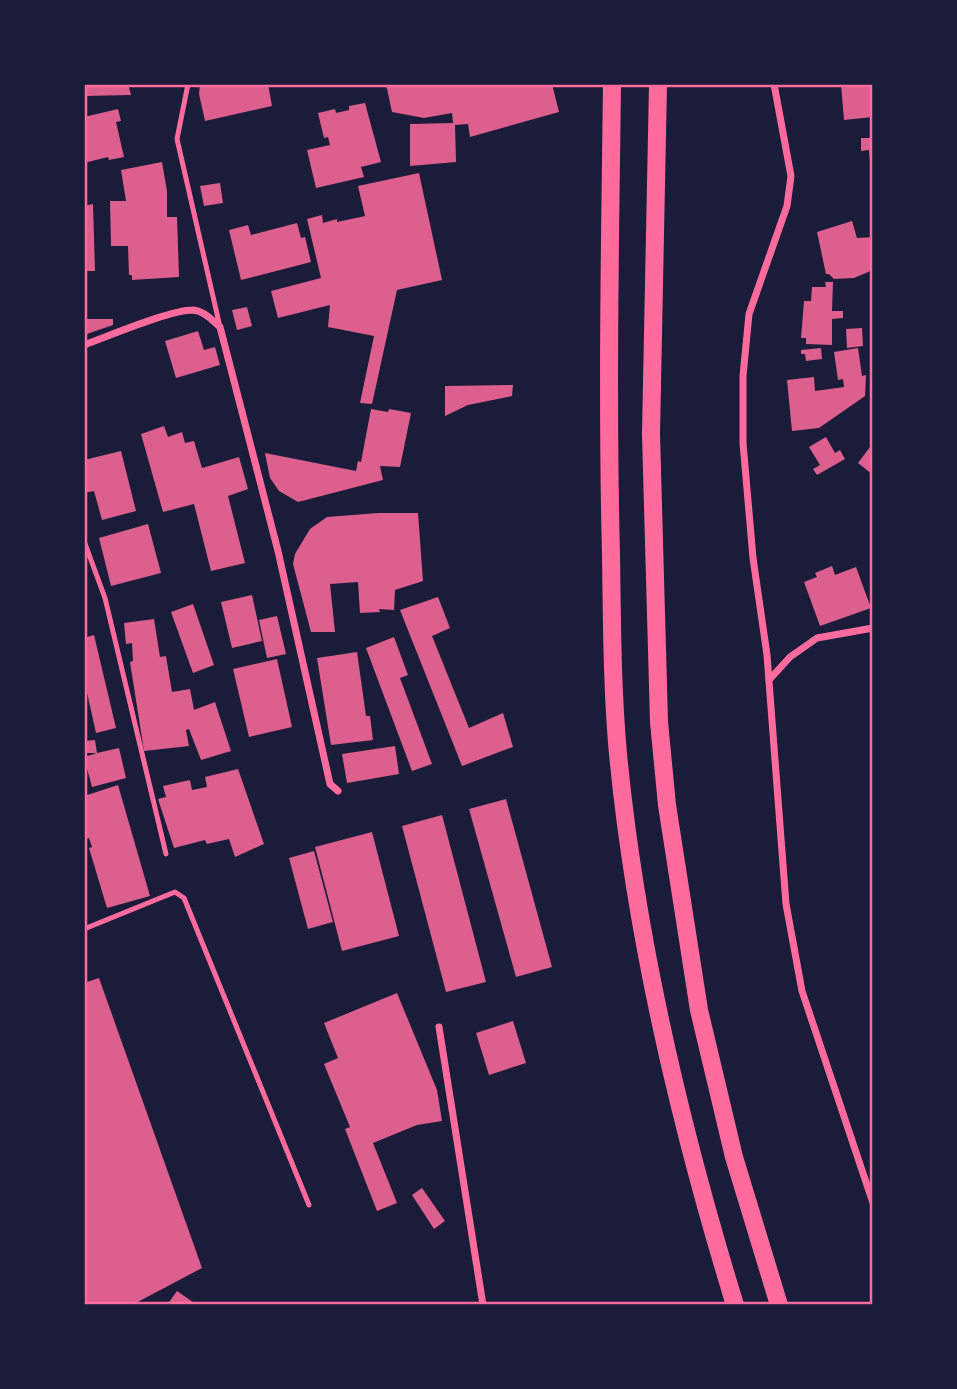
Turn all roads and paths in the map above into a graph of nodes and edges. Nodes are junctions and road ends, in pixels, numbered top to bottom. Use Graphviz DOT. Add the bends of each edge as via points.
graph roads {
  1 [pos="188,84"];
  2 [pos="612,84"];
  3 [pos="659,84"];
  4 [pos="774,84"];
  5 [pos="220,327"];
  6 [pos="84,345"];
  7 [pos="84,541"];
  8 [pos="873,628"];
  9 [pos="769,680"];
  10 [pos="338,791"];
  11 [pos="166,854"];
  12 [pos="84,929"];
  13 [pos="439,1027"];
  14 [pos="873,1203"];
  15 [pos="309,1205"];
  16 [pos="483,1305"];
  17 [pos="735,1305"];
  18 [pos="779,1305"];
  1 -- 5 [label="lane" via="177,139"];
  2 -- 17 [label="highway" via="608,428 618,754 655,993 706,1212"];
  3 -- 18 [label="highway" via="651,434 659,722 699,1010 734,1157"];
  4 -- 9 [label="street" via="791,176 787,206 749,314 743,402 751,532"];
  5 -- 6 [label="street" via="195,310"];
  5 -- 10 [label="street" via="278,551 330,784"];
  7 -- 11 [label="lane" via="105,598"];
  8 -- 9 [label="street" via="817,638"];
  9 -- 14 [label="street" via="786,904 802,991"];
  12 -- 15 [label="lane" via="175,892 184,898"];
  13 -- 16 [label="street"];
}
